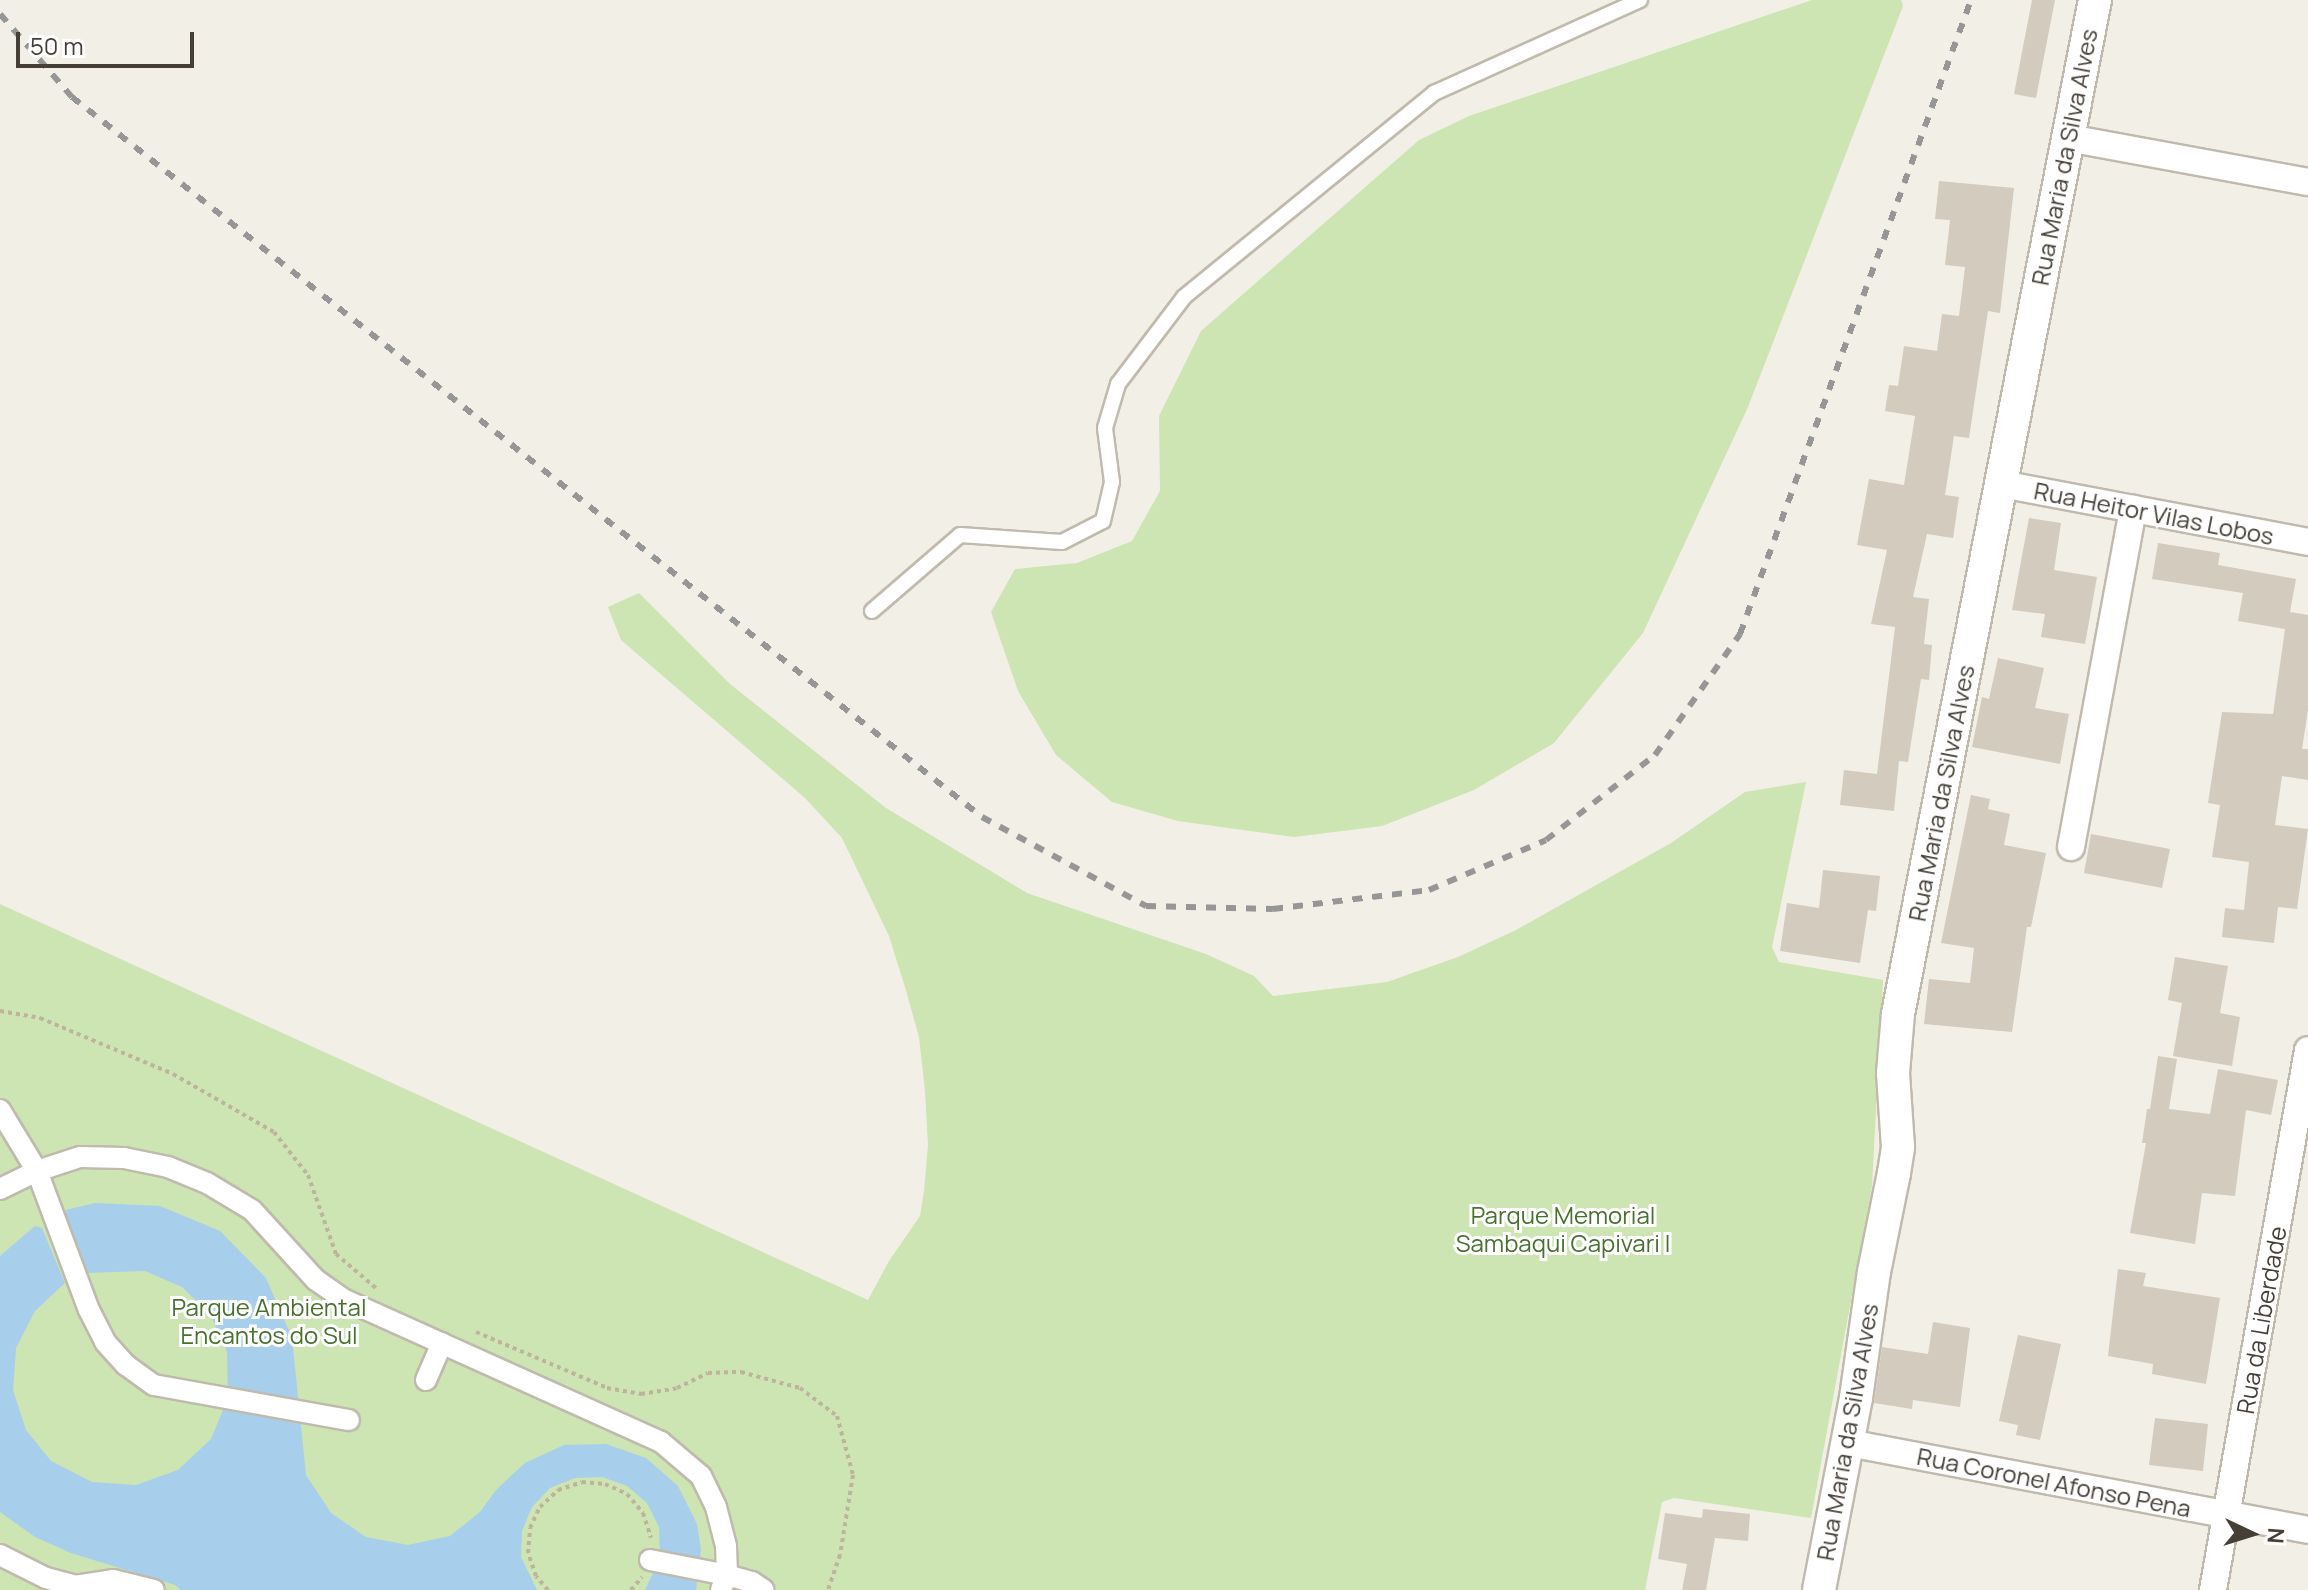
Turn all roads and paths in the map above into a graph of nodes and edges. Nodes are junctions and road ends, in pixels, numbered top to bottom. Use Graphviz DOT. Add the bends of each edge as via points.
graph roads {
  1 [pos="1640,0"];
  2 [pos="2095,0"];
  3 [pos="2068,138"];
  4 [pos="2308,182"];
  5 [pos="2001,484"];
  6 [pos="2133,509"];
  7 [pos="2308,542"];
  8 [pos="872,611"];
  9 [pos="2071,847"];
  10 [pos="0,1011"];
  11 [pos="2308,1050"];
  12 [pos="0,1110"];
  13 [pos="37,1171"];
  14 [pos="0,1189"];
  15 [pos="380,1292"];
  16 [pos="465,1328"];
  17 [pos="442,1343"];
  18 [pos="426,1380"];
  19 [pos="349,1420"];
  20 [pos="1848,1443"];
  21 [pos="643,1513"];
  22 [pos="2227,1515"];
  23 [pos="2308,1530"];
  24 [pos="0,1555"];
  25 [pos="650,1560"];
  26 [pos="718,1579"];
  27 [pos="154,1590"];
  28 [pos="548,1590"];
  29 [pos="764,1590"];
  30 [pos="828,1590"];
  31 [pos="1819,1590"];
  32 [pos="2213,1590"];
  1 -- 8 [label="lane" via="1434,93 1184,297 1118,384 1105,428 1112,482 1103,521 1062,542 960,535"];
  2 -- 3 [label="street, Rua Maria da Silva Alves"];
  3 -- 4 [label="street"];
  3 -- 5 [label="street, Rua Maria da Silva Alves"];
  5 -- 6 [label="street, Rua Heitor Vilas Lobos"];
  5 -- 20 [label="street, Rua Maria da Silva Alves" via="1898,1014 1893,1073 1898,1147"];
  6 -- 7 [label="street, Rua Heitor Vilas Lobos"];
  6 -- 9 [label="street"];
  10 -- 15 [label="path" via="40,1018 173,1074 274,1132 308,1175 336,1254"];
  11 -- 22 [label="street, Rua da Liberdade"];
  12 -- 13 [label="street"];
  13 -- 14 [label="street"];
  13 -- 17 [label="street" via="80,1157 124,1158 168,1167 207,1183 252,1210 316,1280 343,1299"];
  13 -- 19 [label="street" via="89,1310 105,1342 126,1365 154,1385"];
  16 -- 30 [label="path" via="607,1388 641,1394 719,1372 741,1372 800,1388 837,1416 853,1475 840,1555"];
  17 -- 18 [label="street"];
  17 -- 26 [label="street" via="661,1442 701,1476 726,1546"];
  20 -- 22 [label="street, Rua Coronel Afonso Pena"];
  20 -- 31 [label="street, Rua Maria da Silva Alves"];
  21 -- 28 [label="path" via="627,1494 605,1484 582,1482 558,1490 540,1507 530,1528 528,1553"];
  22 -- 23 [label="street, Rua Coronel Afonso Pena"];
  22 -- 32 [label="street, Rua da Liberdade"];
  24 -- 27 [label="street" via="75,1586 113,1580"];
  25 -- 26 [label="street"];
  26 -- 29 [label="street" via="752,1582"];
}
